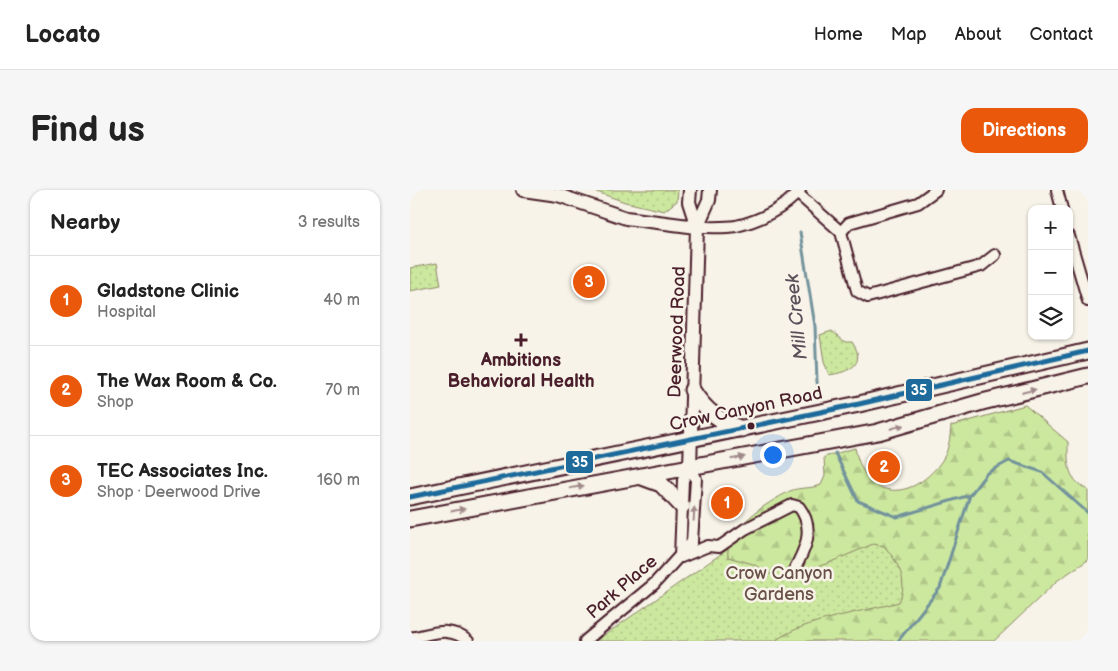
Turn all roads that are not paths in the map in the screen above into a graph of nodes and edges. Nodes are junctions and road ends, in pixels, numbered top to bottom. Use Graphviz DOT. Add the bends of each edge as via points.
graph roads {
  1 [pos="524,190"];
  2 [pos="690,190"];
  3 [pos="710,190"];
  4 [pos="936,190"];
  5 [pos="1057,190"];
  6 [pos="798,191"];
  7 [pos="1061,205"];
  8 [pos="697,227"];
  9 [pos="840,232"];
  10 [pos="1073,250"];
  11 [pos="995,255"];
  12 [pos="1088,301"];
  13 [pos="1088,351"];
  14 [pos="1088,376"];
  15 [pos="692,390"];
  16 [pos="743,429"];
  17 [pos="691,440"];
  18 [pos="690,467"];
  19 [pos="640,476"];
  20 [pos="410,497"];
  21 [pos="682,506"];
  22 [pos="410,519"];
  23 [pos="680,557"];
  24 [pos="793,572"];
  25 [pos="410,638"];
  26 [pos="468,641"];
  27 [pos="585,641"];
  1 -- 8 [label="street" via="558,195 626,218"];
  2 -- 8 [label="street, Deerwood Road" via="689,202"];
  3 -- 8 [label="street, Deerwood Road"];
  4 -- 9 [label="street" via="918,204 849,223"];
  5 -- 7 [label="street"];
  6 -- 8 [label="street" via="779,208 745,223"];
  6 -- 9 [label="street"];
  8 -- 15 [label="street, Deerwood Road"];
  9 -- 11 [label="street" via="857,291 868,297 981,266"];
  10 -- 12 [label="street"];
  13 -- 16 [label="main road, Crow Canyon Road"];
  18 -- 14 [label="main road, one-way" via="878,432"];
  15 -- 16 [label="main road" via="711,414 726,424"];
  15 -- 17 [label="street, Deerwood Road"];
  16 -- 17 [label="main road, Crow Canyon Road"];
  17 -- 18 [label="street, Deerwood Road"];
  17 -- 20 [label="main road, Crow Canyon Road"];
  18 -- 19 [label="main road"];
  18 -- 21 [label="street, Park Place" via="683,480"];
  23 -- 18 [label="street, Park Place, one-way" via="692,542 696,479"];
  19 -- 21 [label="main road" via="661,484"];
  22 -- 19 [label="main road, one-way"];
  21 -- 23 [label="street, Park Place"];
  23 -- 24 [label="street" via="708,546 719,547 744,529 792,506 799,507 804,513 808,528 803,554"];
  23 -- 27 [label="street, Park Place" via="654,584"];
  25 -- 26 [label="street" via="447,631 458,632"];
}
